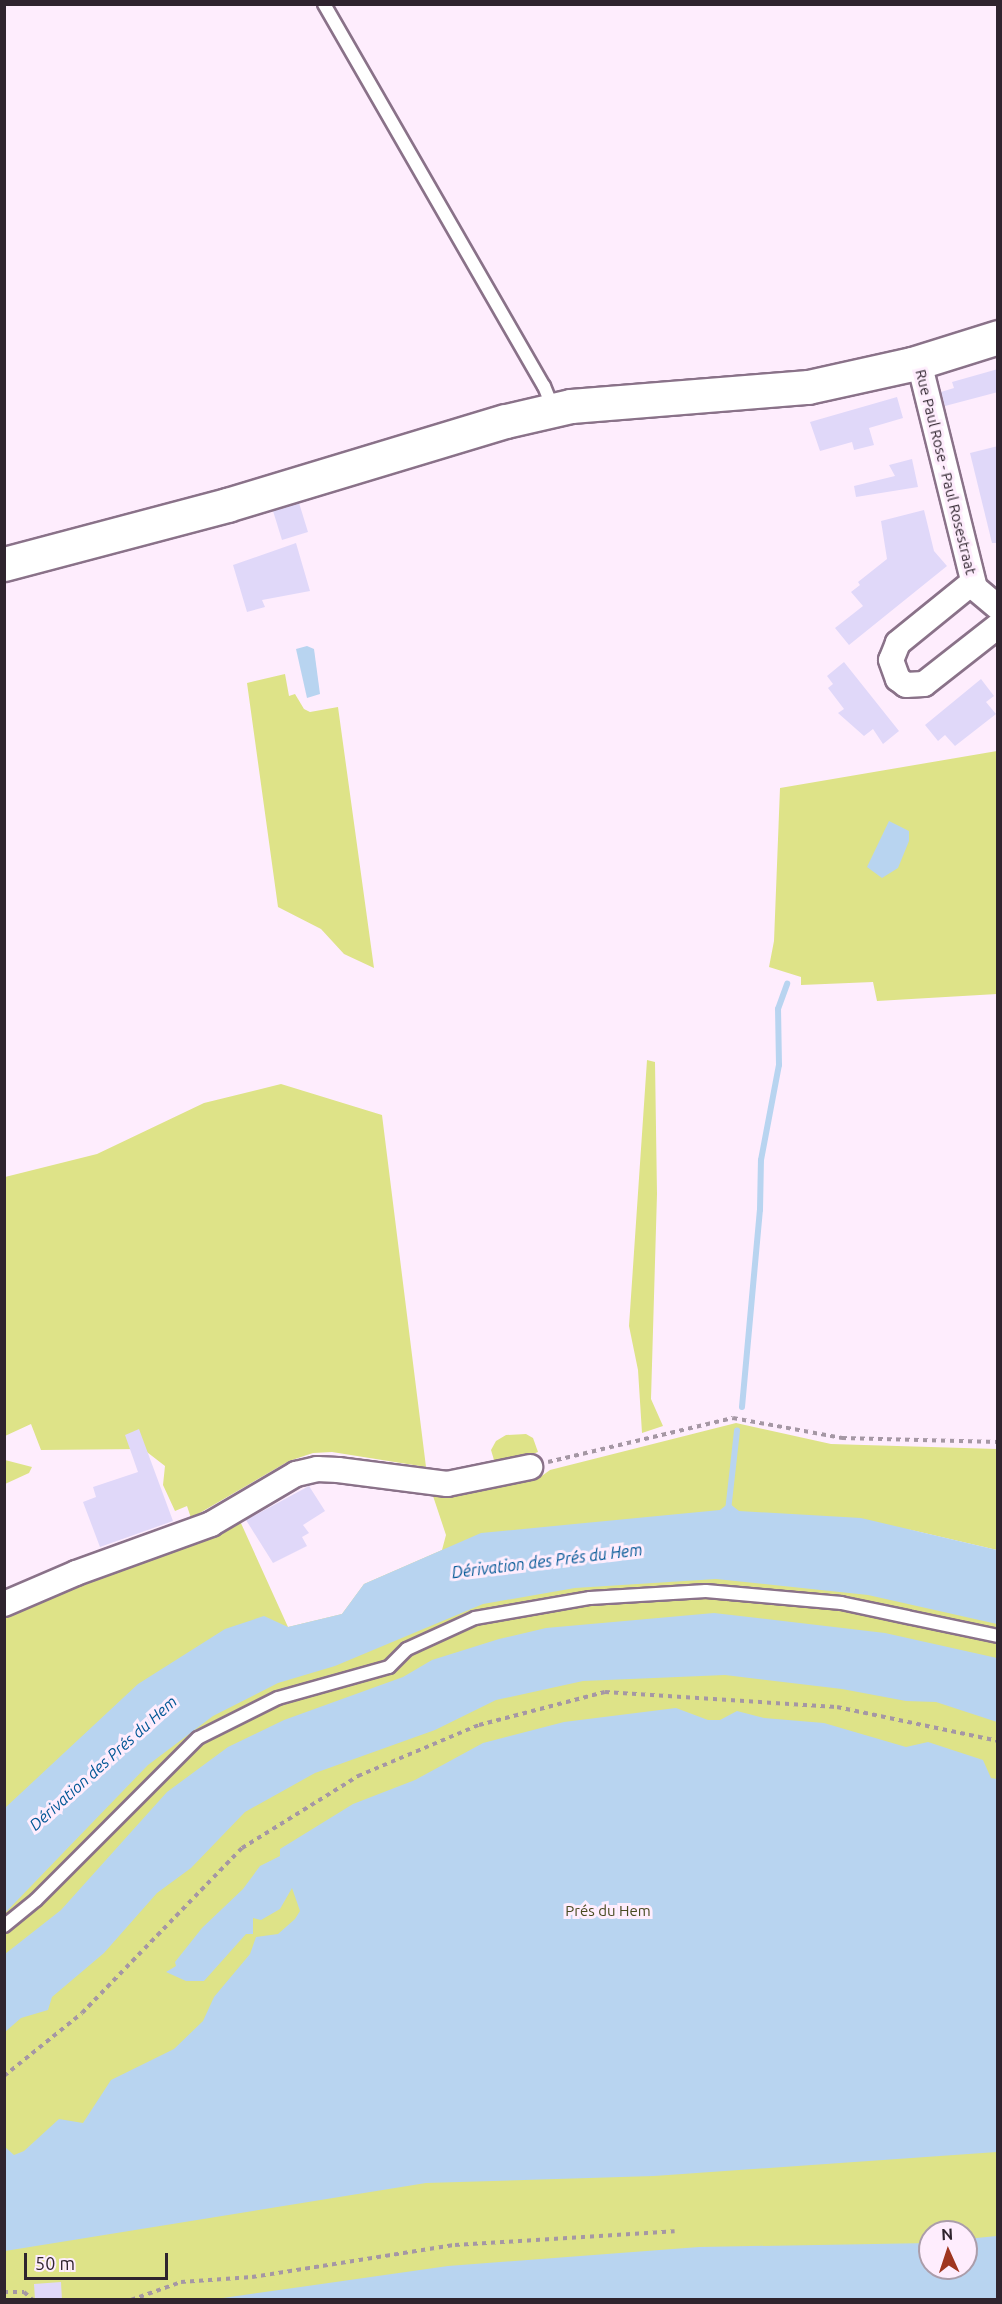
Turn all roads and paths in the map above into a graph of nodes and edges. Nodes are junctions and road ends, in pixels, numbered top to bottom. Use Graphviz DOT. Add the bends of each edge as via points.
graph roads {
  1 [pos="324,4"];
  2 [pos="998,337"];
  3 [pos="920,362"];
  4 [pos="554,410"];
  5 [pos="4,564"];
  6 [pos="973,582"];
  7 [pos="998,608"];
  8 [pos="998,626"];
  9 [pos="998,1442"];
  10 [pos="530,1467"];
  11 [pos="4,1604"];
  12 [pos="998,1636"];
  13 [pos="998,1741"];
  14 [pos="4,1926"];
  15 [pos="4,2076"];
  16 [pos="675,2231"];
  17 [pos="4,2292"];
  18 [pos="33,2300"];
  19 [pos="131,2300"];
  1 -- 4 [label="lane" via="544,386"];
  2 -- 3 [label="street"];
  3 -- 4 [label="street" via="808,387 626,400"];
  3 -- 6 [label="street, Rue Paul Rose - Paul Rosestraat"];
  4 -- 5 [label="street" via="424,444 157,525"];
  6 -- 7 [label="street, Rue Paul Rose - Paul Rosestraat" via="983,598"];
  6 -- 8 [label="street, Rue Paul Rose - Paul Rosestraat" via="898,643 891,660 898,679 906,685 924,684"];
  9 -- 10 [label="path" via="842,1438 733,1418"];
  10 -- 11 [label="street" via="447,1484 338,1470 296,1474 211,1524"];
  12 -- 14 [label="lane" via="841,1603 706,1591 590,1598 475,1618 407,1649 389,1667 278,1698 198,1738 36,1900"];
  13 -- 15 [label="path" via="837,1707 605,1692 479,1725 358,1776 242,1848 82,2013"];
  16 -- 19 [label="path" via="455,2244 252,2277 181,2282"];
  17 -- 18 [label="path" via="24,2292"];
}
